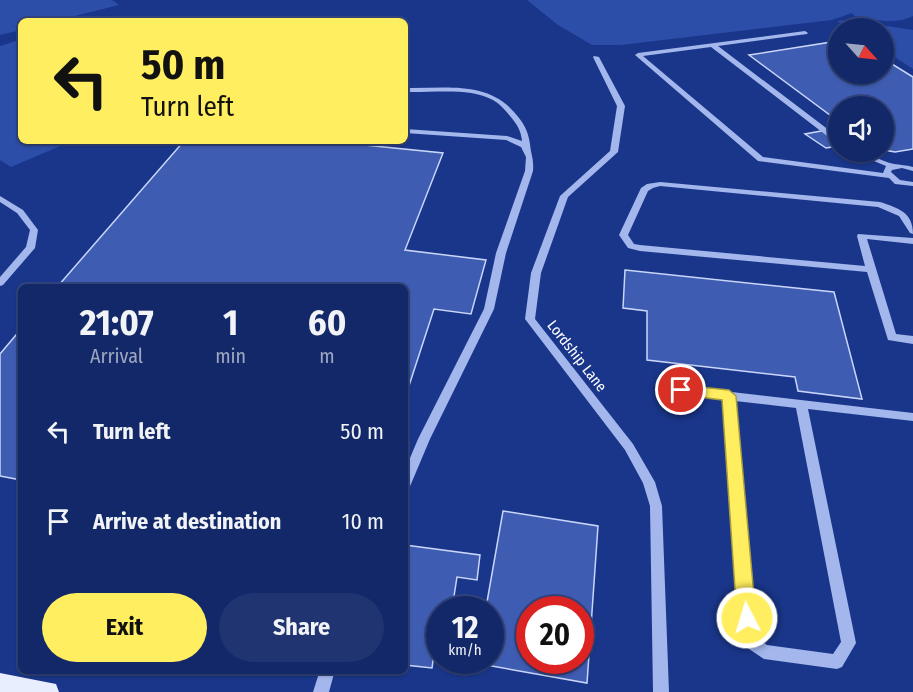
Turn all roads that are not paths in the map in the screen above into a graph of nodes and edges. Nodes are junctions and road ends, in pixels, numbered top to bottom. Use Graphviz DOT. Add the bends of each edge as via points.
graph roads {
  1 [pos="805,33"];
  2 [pos="713,46"];
  3 [pos="596,57"];
  4 [pos="408,90"];
  5 [pos="408,131"];
  6 [pos="828,132"];
  7 [pos="526,147"];
  8 [pos="884,162"];
  9 [pos="895,166"];
  10 [pos="912,168"];
  11 [pos="889,176"];
  12 [pos="913,184"];
  13 [pos="0,198"];
  14 [pos="913,231"];
  15 [pos="913,241"];
  16 [pos="871,269"];
  17 [pos="0,283"];
  18 [pos="913,340"];
  19 [pos="681,390"];
  20 [pos="729,396"];
  21 [pos="801,404"];
  22 [pos="913,417"];
  23 [pos="408,477"];
  24 [pos="327,674"];
  25 [pos="0,684"];
  26 [pos="48,692"];
  27 [pos="321,692"];
  28 [pos="661,692"];
  1 -- 2 [label="street"];
  2 -- 6 [label="street"];
  2 -- 11 [label="street" via="638,55 761,159"];
  3 -- 28 [label="street, Lordship Lane" via="621,106 614,152 564,196 536,273 530,319 629,447 649,482 656,506"];
  4 -- 7 [label="street" via="492,96 522,124 527,134"];
  5 -- 7 [label="street" via="507,138"];
  7 -- 23 [label="street" via="531,157 529,171 501,253 489,309"];
  8 -- 9 [label="street"];
  9 -- 10 [label="street"];
  9 -- 11 [label="street" via="888,170"];
  11 -- 12 [label="street"];
  13 -- 17 [label="street" via="28,218 34,230 30,248"];
  14 -- 16 [label="street" via="902,214 880,205 660,184 644,190 622,236 631,246 640,248"];
  15 -- 16 [label="street" via="861,236"];
  16 -- 18 [label="street" via="892,337"];
  19 -- 20 [label="street"];
  20 -- 21 [label="street"];
  20 -- 21 [label="street" via="748,640 764,652 837,662 849,643"];
  21 -- 22 [label="street"];
  24 -- 27 [label="street"];
  25 -- 26 [label="main road"];
}
